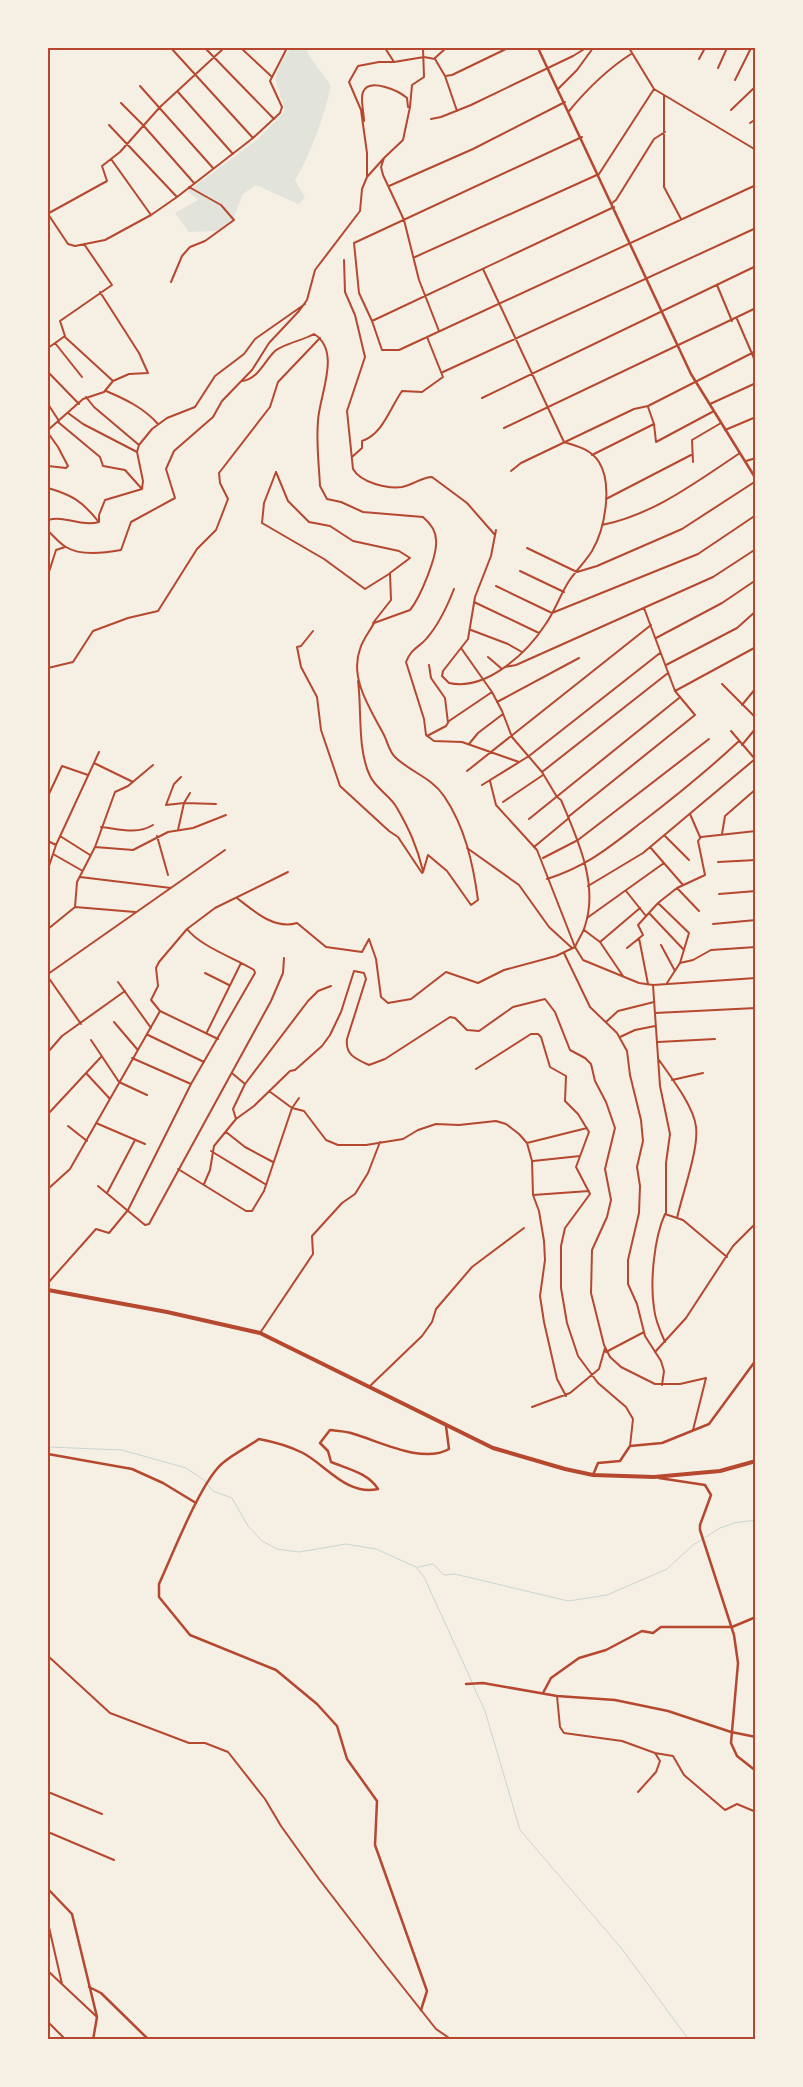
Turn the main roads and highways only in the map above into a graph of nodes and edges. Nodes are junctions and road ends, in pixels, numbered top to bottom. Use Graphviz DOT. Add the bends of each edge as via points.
graph roads {
  1 [pos="48,1290"];
  2 [pos="756,1461"];
  1 -- 2 [label="highway" via="260,1333 493,1448 565,1470 593,1475 654,1477 720,1471"];
}
